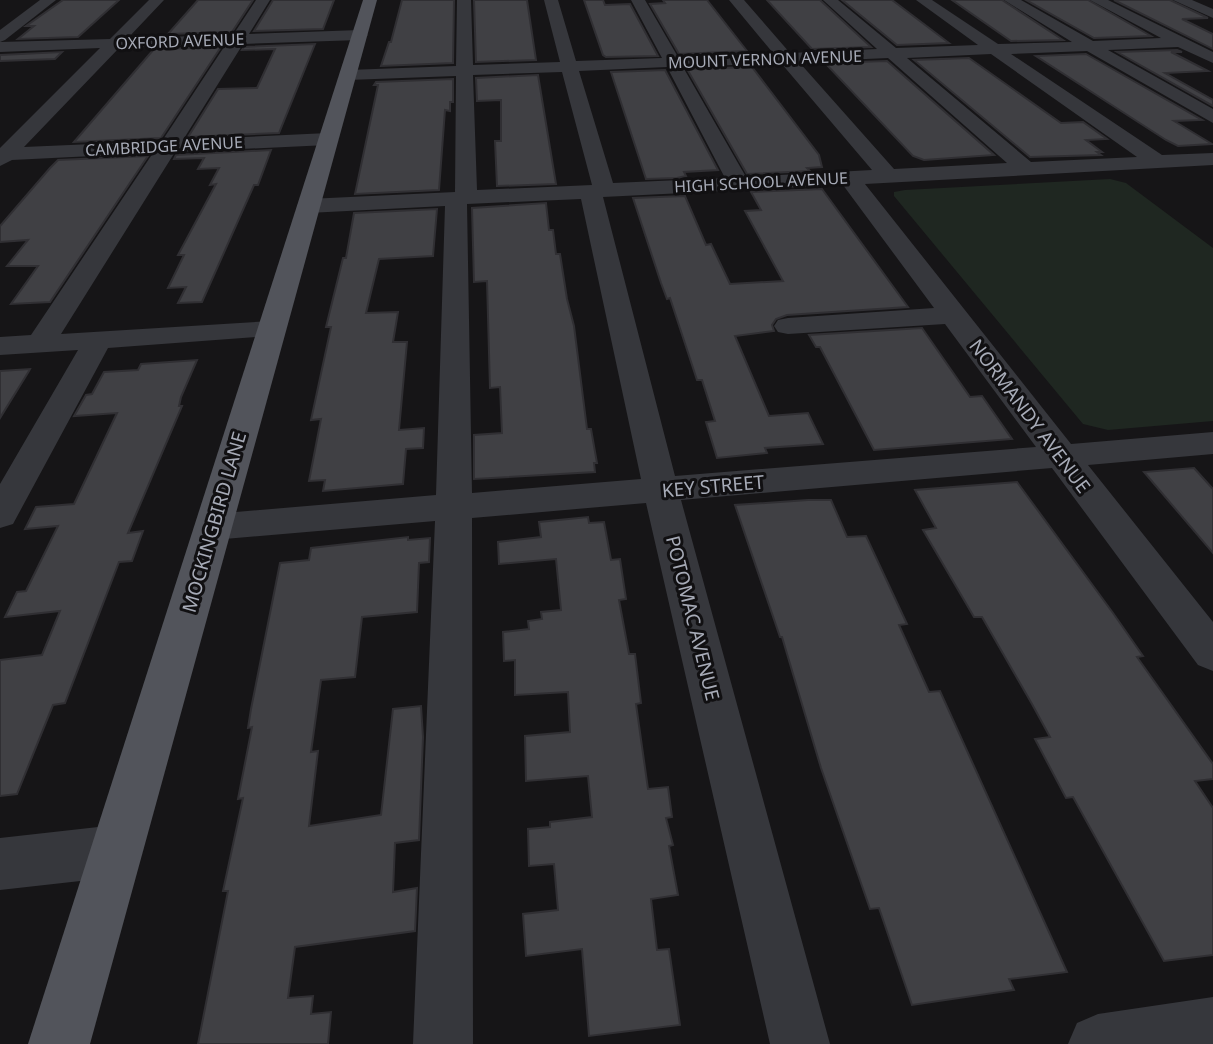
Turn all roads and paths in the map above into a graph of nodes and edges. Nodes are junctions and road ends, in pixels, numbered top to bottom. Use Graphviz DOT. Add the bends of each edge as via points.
graph roads {
  1 [pos="49,0"];
  2 [pos="157,0"];
  3 [pos="263,0"];
  4 [pos="370,0"];
  5 [pos="464,0"];
  6 [pos="551,0"];
  7 [pos="638,0"];
  8 [pos="737,0"];
  9 [pos="830,0"];
  10 [pos="923,0"];
  11 [pos="1011,0"];
  12 [pos="1097,0"];
  13 [pos="1181,0"];
  14 [pos="1213,14"];
  15 [pos="360,35"];
  16 [pos="0,37"];
  17 [pos="239,39"];
  18 [pos="1181,42"];
  19 [pos="114,43"];
  20 [pos="1090,46"];
  21 [pos="0,47"];
  22 [pos="995,50"];
  23 [pos="893,54"];
  24 [pos="787,58"];
  25 [pos="1213,58"];
  26 [pos="673,63"];
  27 [pos="569,66"];
  28 [pos="465,71"];
  29 [pos="348,75"];
  30 [pos="1213,117"];
  31 [pos="328,139"];
  32 [pos="169,146"];
  33 [pos="2,156"];
  34 [pos="1213,159"];
  35 [pos="1158,162"];
  36 [pos="1027,170"];
  37 [pos="848,177"];
  38 [pos="888,177"];
  39 [pos="739,183"];
  40 [pos="597,191"];
  41 [pos="461,198"];
  42 [pos="308,206"];
  43 [pos="952,314"];
  44 [pos="788,326"];
  45 [pos="271,329"];
  46 [pos="98,340"];
  47 [pos="40,344"];
  48 [pos="0,346"];
  49 [pos="1213,443"];
  50 [pos="1061,457"];
  51 [pos="661,490"];
  52 [pos="454,507"];
  53 [pos="0,515"];
  54 [pos="213,527"];
  55 [pos="1213,653"];
  56 [pos="116,851"];
  57 [pos="0,864"];
  58 [pos="1213,1026"];
  59 [pos="59,1044"];
  60 [pos="443,1044"];
  61 [pos="800,1044"];
  62 [pos="1098,1044"];
  1 -- 16 [label="street"];
  2 -- 19 [label="street"];
  3 -- 17 [label="street"];
  4 -- 15 [label="main road, MOCKINGBIRD LANE"];
  5 -- 28 [label="street"];
  6 -- 27 [label="street, POTOMAC AVENUE"];
  7 -- 26 [label="street"];
  8 -- 24 [label="street"];
  9 -- 23 [label="street"];
  10 -- 22 [label="street"];
  11 -- 20 [label="street"];
  12 -- 18 [label="street"];
  13 -- 14 [label="street"];
  15 -- 17 [label="street, OXFORD AVENUE"];
  15 -- 29 [label="main road, MOCKINGBIRD LANE"];
  17 -- 19 [label="street, OXFORD AVENUE"];
  17 -- 32 [label="street"];
  18 -- 20 [label="street, MOUNT VERNON AVENUE"];
  18 -- 25 [label="street"];
  19 -- 21 [label="street, OXFORD AVENUE"];
  19 -- 33 [label="street"];
  20 -- 22 [label="street, MOUNT VERNON AVENUE"];
  20 -- 30 [label="street"];
  22 -- 23 [label="street, MOUNT VERNON AVENUE"];
  22 -- 35 [label="street"];
  23 -- 24 [label="street, MOUNT VERNON AVENUE"];
  23 -- 36 [label="street"];
  24 -- 26 [label="street, MOUNT VERNON AVENUE"];
  24 -- 38 [label="street"];
  26 -- 27 [label="street, MOUNT VERNON AVENUE"];
  26 -- 39 [label="street"];
  27 -- 28 [label="street, MOUNT VERNON AVENUE"];
  27 -- 40 [label="street, POTOMAC AVENUE"];
  28 -- 29 [label="street, MOUNT VERNON AVENUE"];
  28 -- 41 [label="street"];
  29 -- 31 [label="main road, MOCKINGBIRD LANE"];
  31 -- 32 [label="street, CAMBRIDGE AVENUE"];
  31 -- 42 [label="main road, MOCKINGBIRD LANE"];
  32 -- 33 [label="street, CAMBRIDGE AVENUE"];
  32 -- 47 [label="street"];
  34 -- 35 [label="street, HIGH SCHOOL AVENUE"];
  35 -- 36 [label="street, HIGH SCHOOL AVENUE"];
  36 -- 38 [label="street, HIGH SCHOOL AVENUE"];
  37 -- 38 [label="street, HIGH SCHOOL AVENUE"];
  37 -- 39 [label="street, HIGH SCHOOL AVENUE"];
  37 -- 43 [label="street, NORMANDY AVENUE"];
  39 -- 40 [label="street, HIGH SCHOOL AVENUE"];
  40 -- 41 [label="street, HIGH SCHOOL AVENUE"];
  40 -- 51 [label="street, POTOMAC AVENUE"];
  41 -- 42 [label="street, HIGH SCHOOL AVENUE"];
  41 -- 52 [label="street"];
  42 -- 45 [label="main road, MOCKINGBIRD LANE"];
  43 -- 44 [label="street"];
  43 -- 50 [label="street, NORMANDY AVENUE"];
  45 -- 46 [label="street"];
  45 -- 54 [label="main road, MOCKINGBIRD LANE"];
  46 -- 47 [label="street"];
  46 -- 53 [label="street"];
  47 -- 48 [label="street"];
  49 -- 50 [label="street, KEY STREET"];
  50 -- 51 [label="street, KEY STREET"];
  50 -- 55 [label="street, NORMANDY AVENUE"];
  51 -- 52 [label="street, KEY STREET"];
  51 -- 61 [label="street, POTOMAC AVENUE"];
  52 -- 54 [label="street, KEY STREET"];
  52 -- 60 [label="street"];
  54 -- 56 [label="main road, MOCKINGBIRD LANE"];
  56 -- 57 [label="street"];
  56 -- 59 [label="main road, MOCKINGBIRD LANE"];
  58 -- 62 [label="street"];
}
